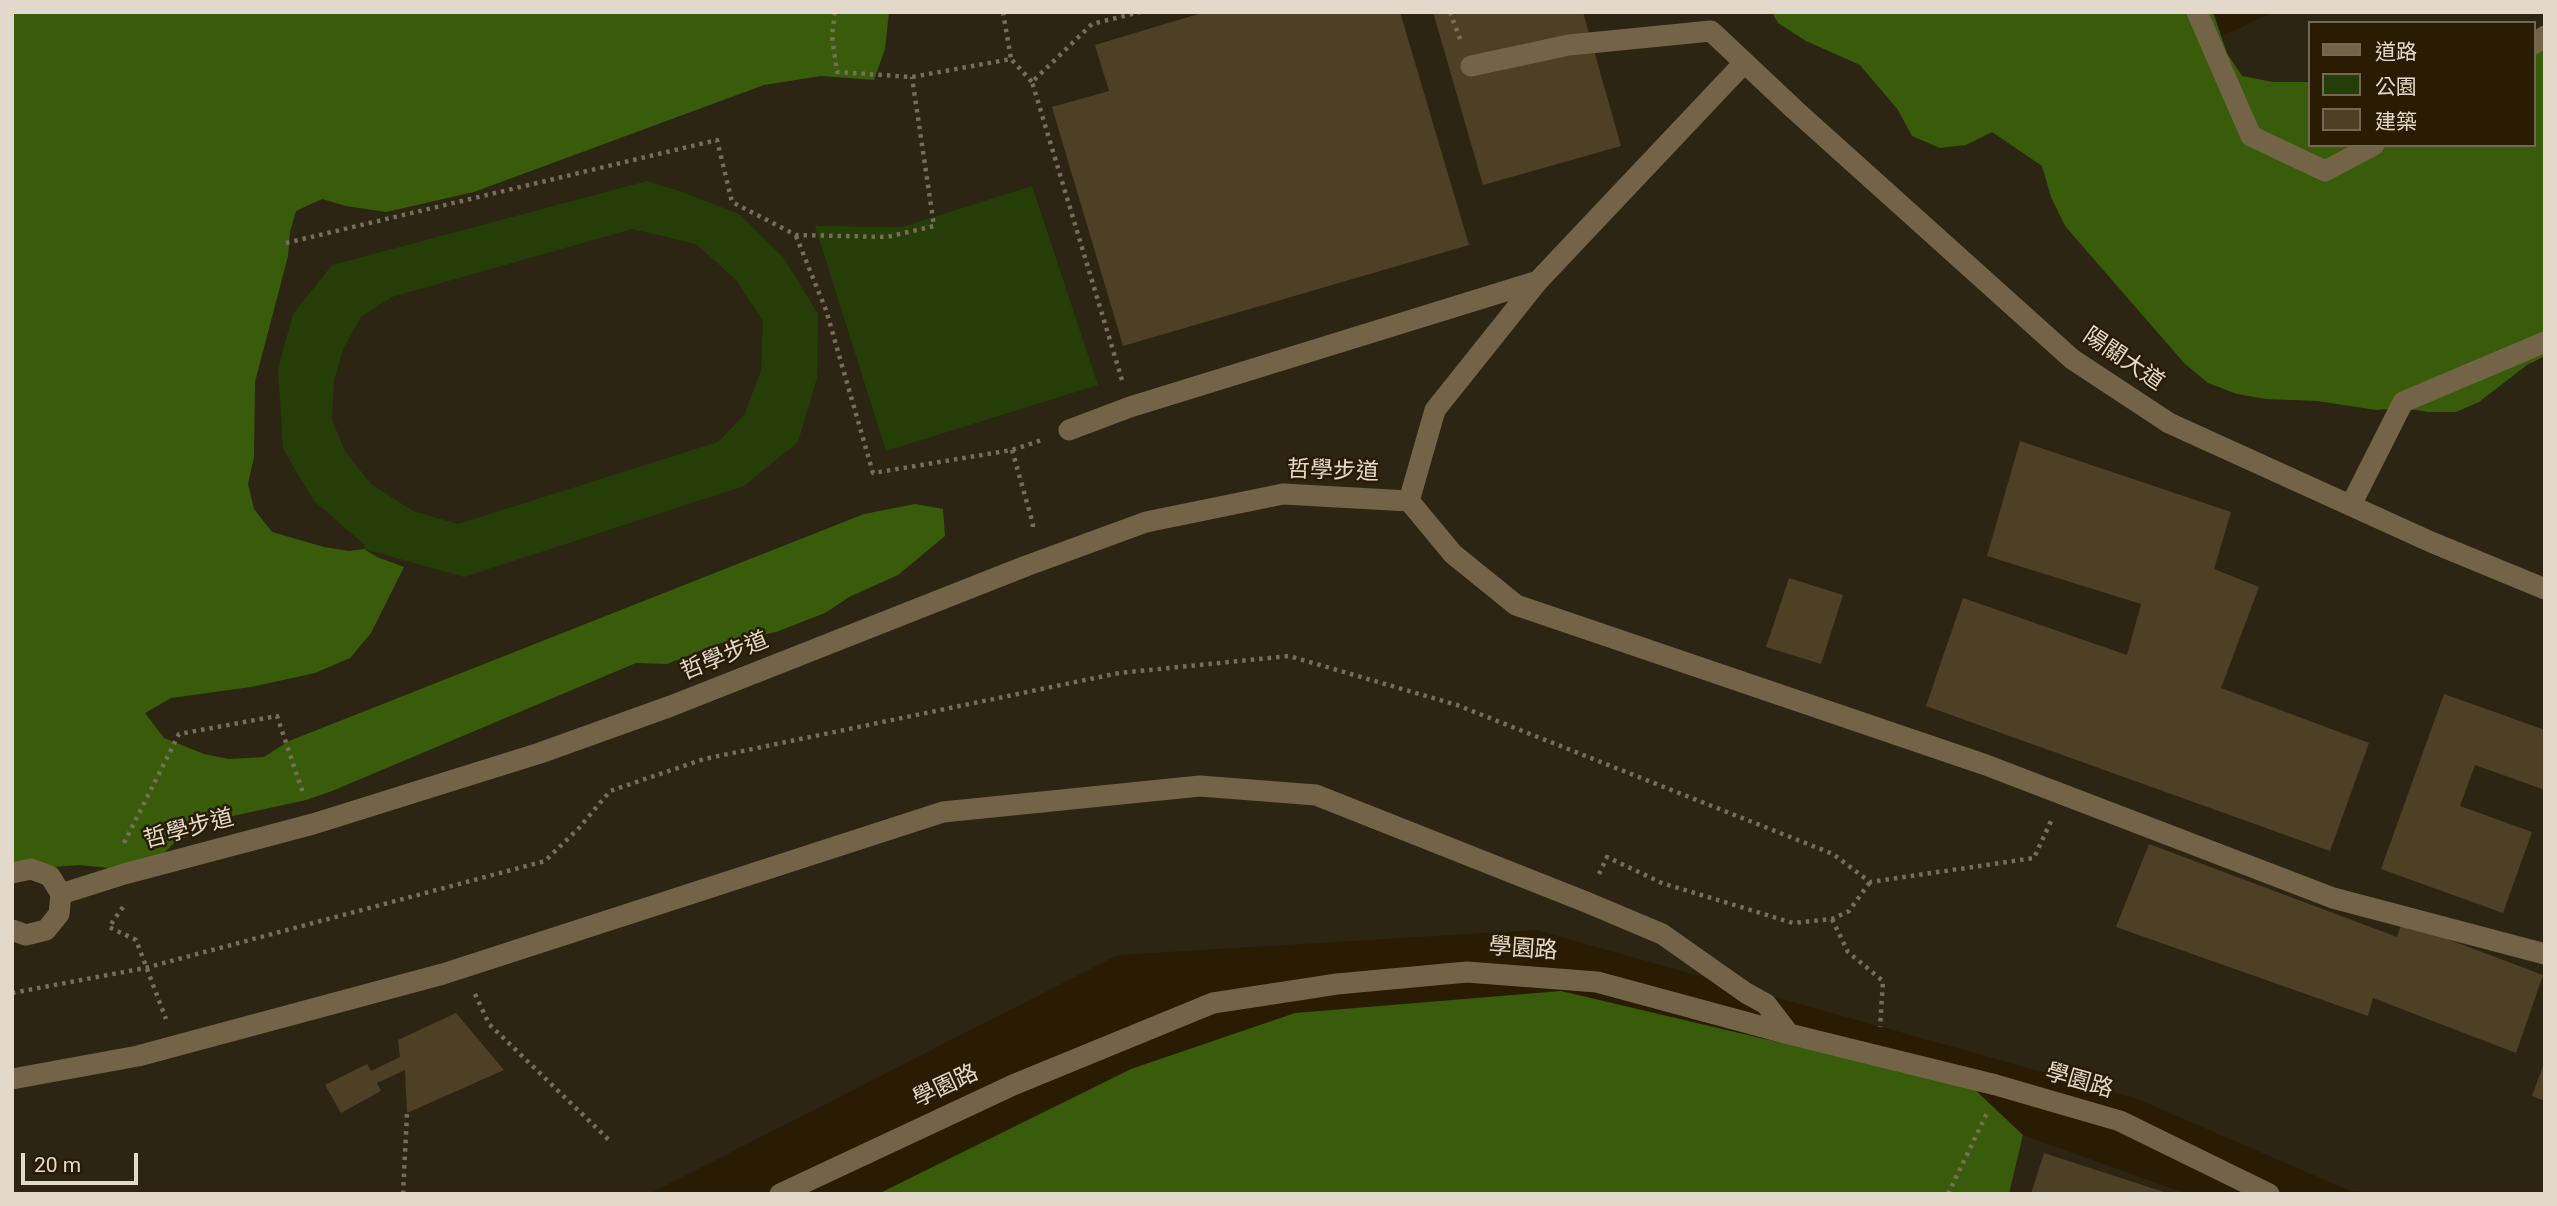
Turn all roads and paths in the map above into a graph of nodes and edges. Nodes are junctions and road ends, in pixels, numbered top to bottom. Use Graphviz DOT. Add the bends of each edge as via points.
graph roads {
  1 [pos="835,12"];
  2 [pos="1003,12"];
  3 [pos="1140,12"];
  4 [pos="2197,15"];
  5 [pos="1714,21"];
  6 [pos="1011,58"];
  7 [pos="1744,63"];
  8 [pos="1471,66"];
  9 [pos="912,77"];
  10 [pos="1032,82"];
  11 [pos="2370,147"];
  12 [pos="796,235"];
  13 [pos="286,243"];
  14 [pos="1538,281"];
  15 [pos="2545,342"];
  16 [pos="1130,408"];
  17 [pos="1069,430"];
  18 [pos="1409,502"];
  19 [pos="2351,505"];
  20 [pos="1032,524"];
  21 [pos="2545,589"];
  22 [pos="2062,796"];
  23 [pos="313,824"];
  24 [pos="12,873"];
  25 [pos="124,874"];
  26 [pos="61,894"];
  27 [pos="1586,901"];
  28 [pos="1832,919"];
  29 [pos="12,930"];
  30 [pos="2545,954"];
  31 [pos="463,968"];
  32 [pos="1789,1034"];
  33 [pos="1879,1038"];
  34 [pos="178,1045"];
  35 [pos="12,1079"];
  36 [pos="407,1113"];
  37 [pos="1983,1125"];
  38 [pos="609,1140"];
  39 [pos="403,1194"];
  40 [pos="780,1194"];
  41 [pos="1948,1194"];
  42 [pos="2269,1194"];
  1 -- 9 [label="path" via="832,36 837,72"];
  2 -- 6 [label="path"];
  3 -- 10 [label="path" via="1092,24"];
  4 -- 11 [label="street" via="2250,136 2325,171"];
  5 -- 7 [label="street, 陽關大道"];
  5 -- 8 [label="street"];
  6 -- 9 [label="path"];
  6 -- 10 [label="path"];
  7 -- 14 [label="street"];
  7 -- 19 [label="street, 陽關大道" via="2072,359 2169,423"];
  9 -- 12 [label="path" via="934,226 887,237"];
  10 -- 16 [label="path"];
  12 -- 13 [label="path" via="732,202 718,140"];
  12 -- 20 [label="path" via="826,310 873,473 1012,450"];
  14 -- 16 [label="street"];
  14 -- 18 [label="street" via="1435,410"];
  15 -- 19 [label="street" via="2403,402"];
  16 -- 17 [label="street"];
  18 -- 22 [label="street" via="1453,554 1516,605 1986,765"];
  18 -- 23 [label="street, 哲學步道" via="1283,495 1146,522 671,706 540,753"];
  19 -- 21 [label="street, 陽關大道"];
  22 -- 28 [label="path" via="2034,858 1870,882 1849,911"];
  22 -- 30 [label="street" via="2333,898"];
  23 -- 25 [label="street, 哲學步道"];
  23 -- 25 [label="path" via="277,716 179,734 124,841"];
  24 -- 26 [label="street" via="31,869 50,876"];
  25 -- 26 [label="street, 哲學步道"];
  25 -- 34 [label="path" via="125,904 109,927 136,940"];
  26 -- 29 [label="street" via="59,914 46,930 26,935"];
  27 -- 28 [label="path" via="1606,858 1662,883 1793,923"];
  27 -- 31 [label="street" via="1316,795 1200,786 943,813"];
  27 -- 32 [label="street" via="1662,934 1766,1004"];
  28 -- 33 [label="path" via="1848,952 1883,981"];
  31 -- 34 [label="street"];
  31 -- 38 [label="path" via="489,1024"];
  32 -- 40 [label="street, 學園路" via="1597,982 1467,972 1337,984 1213,1003 1013,1085"];
  32 -- 42 [label="street, 學園路" via="2120,1121"];
  34 -- 35 [label="street"];
  36 -- 39 [label="path"];
  37 -- 41 [label="path"];
}
